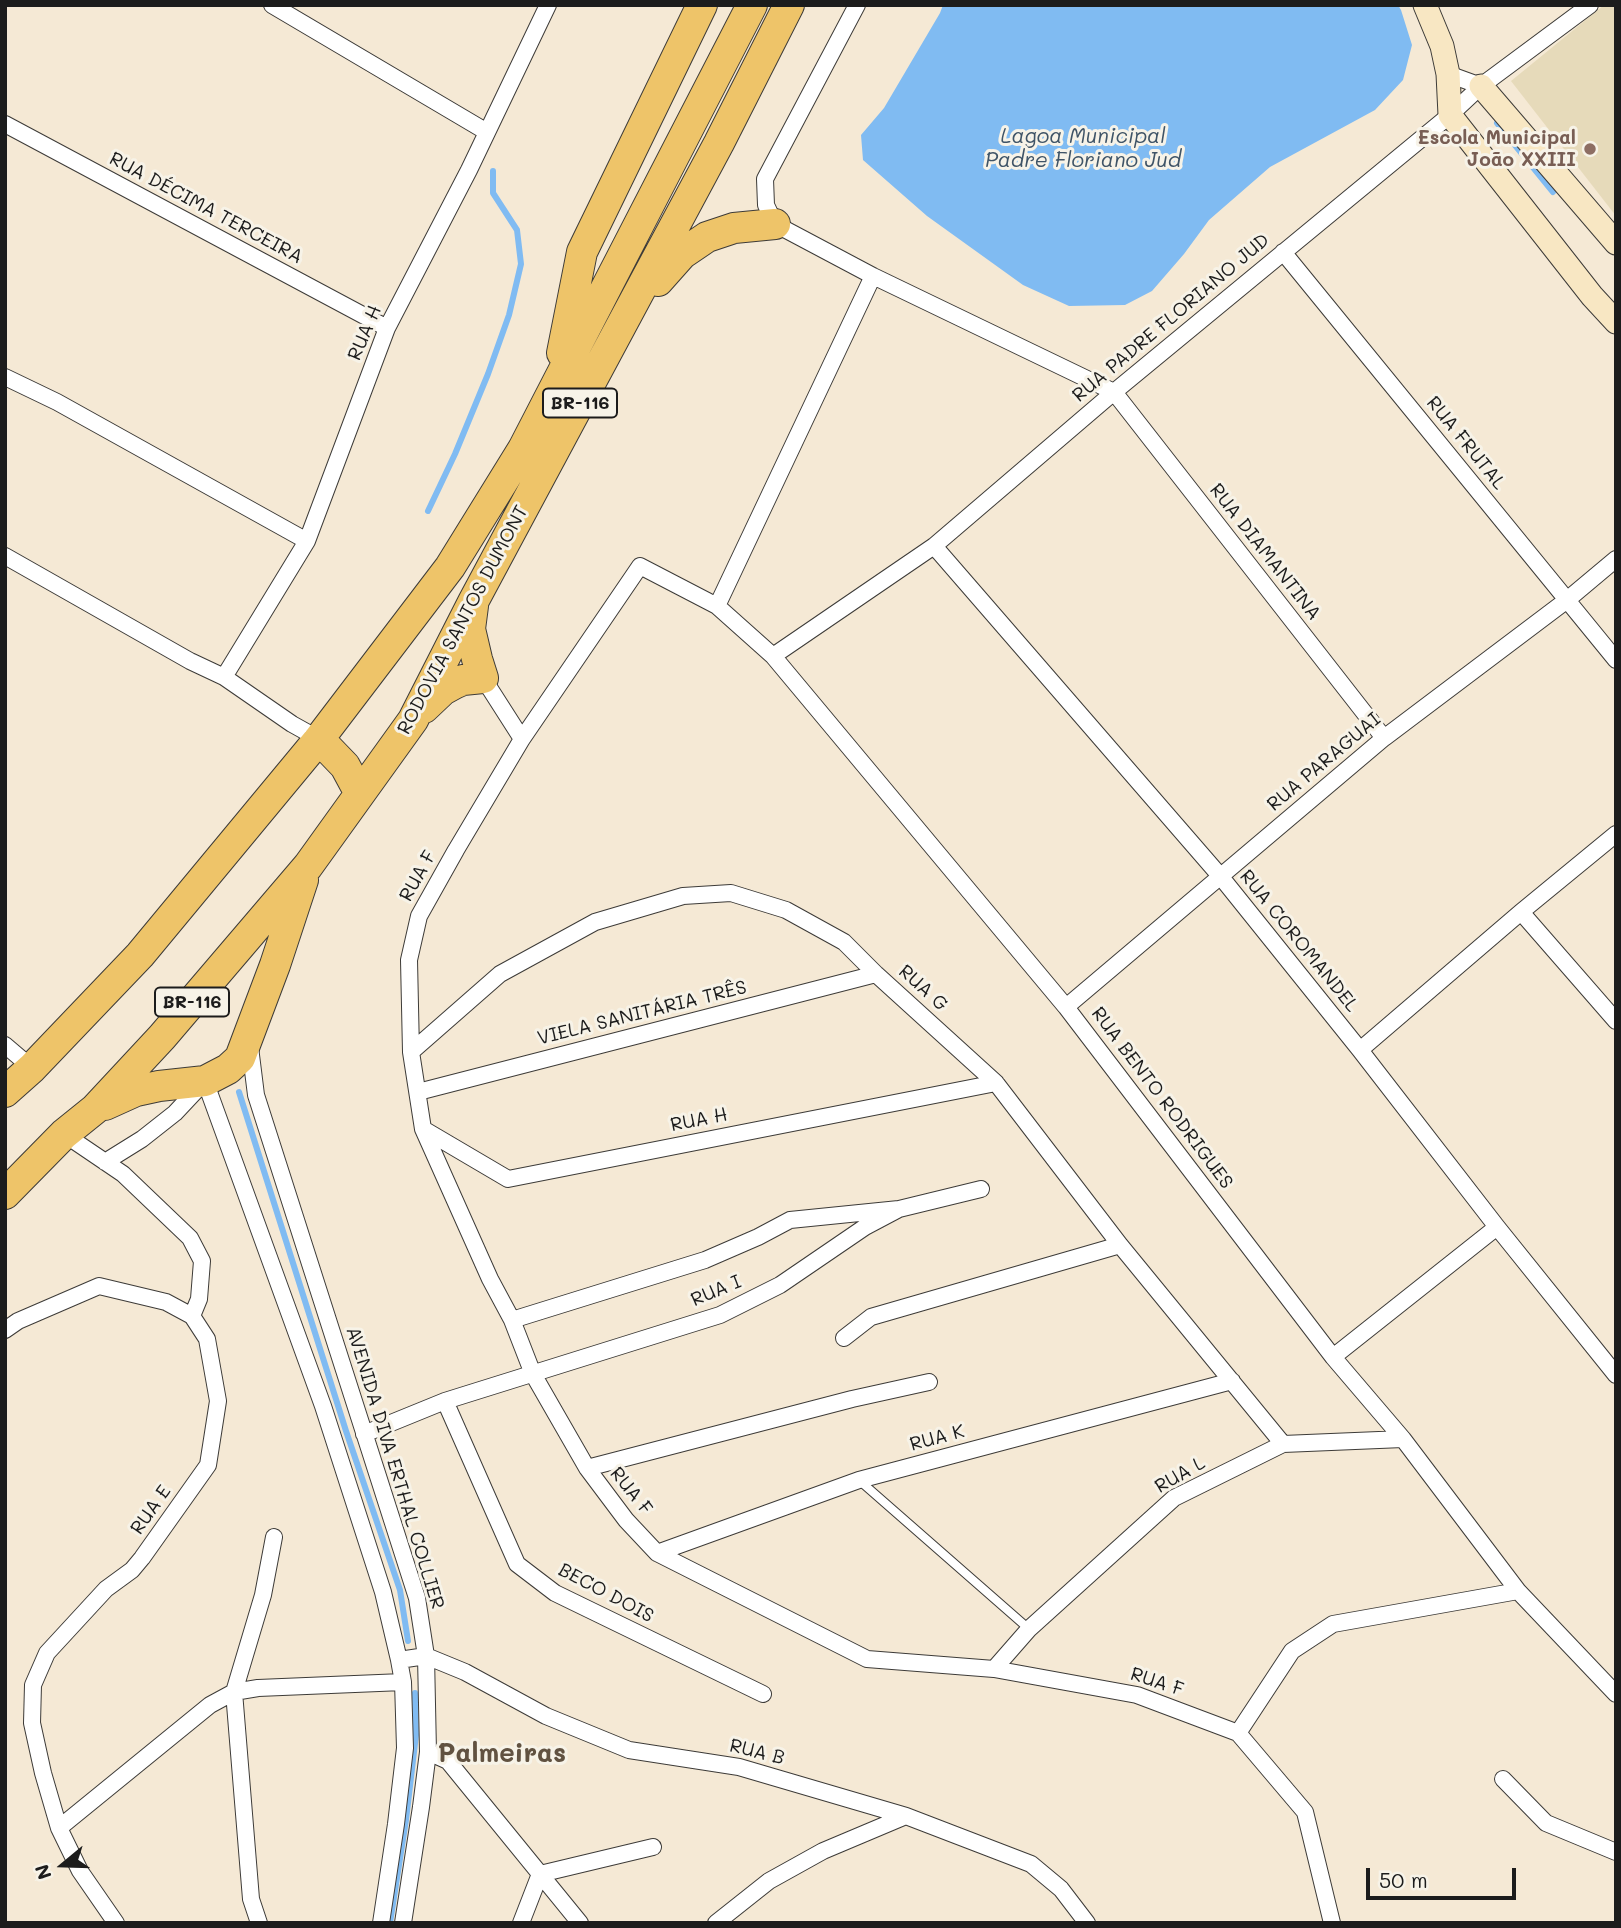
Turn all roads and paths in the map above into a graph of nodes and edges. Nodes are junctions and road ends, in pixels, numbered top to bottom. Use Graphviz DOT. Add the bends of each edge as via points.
graph roads {
  1 [pos="272,5"];
  2 [pos="548,5"];
  3 [pos="702,5"];
  4 [pos="752,5"];
  5 [pos="789,5"];
  6 [pos="857,5"];
  7 [pos="1425,5"];
  8 [pos="1590,5"];
  9 [pos="1448,74"];
  10 [pos="1481,86"];
  11 [pos="1450,115"];
  12 [pos="5,124"];
  13 [pos="487,132"];
  14 [pos="775,224"];
  15 [pos="1616,243"];
  16 [pos="1283,252"];
  17 [pos="873,276"];
  18 [pos="626,319"];
  19 [pos="1616,322"];
  20 [pos="387,328"];
  21 [pos="5,377"];
  22 [pos="555,390"];
  23 [pos="1114,392"];
  24 [pos="307,541"];
  25 [pos="934,546"];
  26 [pos="5,556"];
  27 [pos="1616,559"];
  28 [pos="640,566"];
  29 [pos="1567,600"];
  30 [pos="473,602"];
  31 [pos="716,606"];
  32 [pos="773,656"];
  33 [pos="1616,660"];
  34 [pos="224,677"];
  35 [pos="483,678"];
  36 [pos="412,720"];
  37 [pos="1384,738"];
  38 [pos="319,739"];
  39 [pos="522,739"];
  40 [pos="359,792"];
  41 [pos="1616,834"];
  42 [pos="308,866"];
  43 [pos="1221,877"];
  44 [pos="1521,912"];
  45 [pos="876,974"];
  46 [pos="1066,1007"];
  47 [pos="1616,1021"];
  48 [pos="248,1035"];
  49 [pos="5,1045"];
  50 [pos="1360,1050"];
  51 [pos="411,1052"];
  52 [pos="32,1068"];
  53 [pos="205,1081"];
  54 [pos="996,1083"];
  55 [pos="5,1092"];
  56 [pos="418,1092"];
  57 [pos="95,1109"];
  58 [pos="423,1129"];
  59 [pos="64,1134"];
  60 [pos="105,1161"];
  61 [pos="16,1170"];
  62 [pos="981,1189"];
  63 [pos="5,1194"];
  64 [pos="899,1209"];
  65 [pos="1497,1227"];
  66 [pos="1120,1245"];
  67 [pos="192,1316"];
  68 [pos="512,1320"];
  69 [pos="5,1330"];
  70 [pos="844,1338"];
  71 [pos="1334,1357"];
  72 [pos="533,1374"];
  73 [pos="1616,1375"];
  74 [pos="1232,1381"];
  75 [pos="929,1382"];
  76 [pos="445,1401"];
  77 [pos="364,1434"];
  78 [pos="1402,1439"];
  79 [pos="1283,1444"];
  80 [pos="587,1468"];
  81 [pos="859,1480"];
  82 [pos="274,1537"];
  83 [pos="657,1553"];
  84 [pos="1518,1591"];
  85 [pos="1029,1629"];
  86 [pos="426,1656"];
  87 [pos="399,1660"];
  88 [pos="994,1669"];
  89 [pos="403,1682"];
  90 [pos="234,1692"];
  91 [pos="763,1694"];
  92 [pos="1616,1694"];
  93 [pos="1238,1733"];
  94 [pos="428,1752"];
  95 [pos="1503,1779"];
  96 [pos="906,1816"];
  97 [pos="59,1828"];
  98 [pos="653,1847"];
  99 [pos="1616,1852"];
  100 [pos="540,1874"];
  101 [pos="116,1923"];
  102 [pos="259,1923"];
  103 [pos="381,1923"];
  104 [pos="402,1923"];
  105 [pos="521,1923"];
  106 [pos="580,1923"];
  107 [pos="716,1923"];
  108 [pos="1087,1923"];
  109 [pos="1332,1923"];
  1 -- 13 [label="street"];
  2 -- 13 [label="street, RUA H"];
  3 -- 22 [label="highway" via="582,252"];
  4 -- 22 [label="highway, RODOVIA SANTOS DUMONT / BR-116"];
  5 -- 18 [label="highway, RODOVIA SANTOS DUMONT / BR-116"];
  6 -- 14 [label="street" via="765,179 766,205"];
  7 -- 9 [label="street"];
  8 -- 10 [label="street, RUA PADRE FLORIANO JUD"];
  9 -- 10 [label="street"];
  9 -- 11 [label="street"];
  10 -- 11 [label="street, RUA PADRE FLORIANO JUD"];
  10 -- 15 [label="street"];
  11 -- 16 [label="street, RUA PADRE FLORIANO JUD"];
  11 -- 19 [label="street"];
  12 -- 20 [label="street, RUA DÉCIMA TERCEIRA"];
  13 -- 20 [label="street, RUA H"];
  14 -- 17 [label="street"];
  14 -- 18 [label="highway" via="734,228 707,237 682,254"];
  16 -- 23 [label="street, RUA PADRE FLORIANO JUD"];
  16 -- 29 [label="street, RUA FRUTAL"];
  17 -- 23 [label="street"];
  17 -- 31 [label="street"];
  18 -- 30 [label="highway, RODOVIA SANTOS DUMONT / BR-116"];
  20 -- 24 [label="street, RUA H"];
  21 -- 24 [label="street"];
  22 -- 38 [label="highway, RODOVIA SANTOS DUMONT / BR-116" via="450,567"];
  23 -- 25 [label="street, RUA PADRE FLORIANO JUD"];
  23 -- 37 [label="street, RUA DIAMANTINA"];
  24 -- 34 [label="street, RUA H"];
  25 -- 32 [label="street, RUA PADRE FLORIANO JUD"];
  25 -- 43 [label="street, RUA COROMANDEL"];
  26 -- 34 [label="street"];
  27 -- 29 [label="street, RUA PARAGUAI"];
  28 -- 31 [label="street, RUA BENTO RODRIGUES"];
  28 -- 39 [label="street, RUA F"];
  29 -- 33 [label="street, RUA FRUTAL"];
  29 -- 37 [label="street, RUA PARAGUAI"];
  30 -- 35 [label="highway" via="470,629"];
  30 -- 36 [label="highway, RODOVIA SANTOS DUMONT / BR-116"];
  31 -- 32 [label="street, RUA BENTO RODRIGUES"];
  32 -- 46 [label="street, RUA BENTO RODRIGUES"];
  34 -- 38 [label="street"];
  35 -- 36 [label="highway" via="463,680 443,690"];
  35 -- 39 [label="street"];
  36 -- 40 [label="highway, RODOVIA SANTOS DUMONT / BR-116"];
  37 -- 43 [label="street, RUA PARAGUAI"];
  38 -- 40 [label="highway" via="345,766"];
  38 -- 52 [label="highway, RODOVIA SANTOS DUMONT / BR-116" via="141,955"];
  39 -- 51 [label="street, RUA F" via="419,916 409,960"];
  40 -- 42 [label="highway, RODOVIA SANTOS DUMONT / BR-116"];
  41 -- 44 [label="street"];
  42 -- 48 [label="highway"];
  42 -- 57 [label="highway, RODOVIA SANTOS DUMONT / BR-116"];
  43 -- 46 [label="street, RUA PARAGUAI"];
  43 -- 50 [label="street, RUA COROMANDEL"];
  44 -- 47 [label="street"];
  44 -- 50 [label="street"];
  45 -- 51 [label="street, RUA G" via="844,942 786,910 731,893 683,896 595,922 500,974"];
  45 -- 54 [label="street, RUA G"];
  45 -- 56 [label="street, VIELA SANITÁRIA TRÊS"];
  46 -- 71 [label="street, RUA BENTO RODRIGUES"];
  48 -- 53 [label="highway" via="240,1058"];
  48 -- 77 [label="street, AVENIDA DIVA ERTHAL COLLIER" via="256,1095"];
  49 -- 52 [label="street"];
  50 -- 65 [label="street, RUA COROMANDEL"];
  51 -- 56 [label="street, RUA F"];
  52 -- 55 [label="highway, RODOVIA SANTOS DUMONT / BR-116"];
  53 -- 57 [label="highway" via="147,1088"];
  53 -- 60 [label="street" via="142,1139"];
  53 -- 87 [label="street" via="323,1406 383,1592"];
  54 -- 58 [label="street, RUA H" via="508,1179"];
  54 -- 66 [label="street, RUA G"];
  56 -- 58 [label="street, RUA F"];
  57 -- 59 [label="highway, RODOVIA SANTOS DUMONT / BR-116"];
  58 -- 68 [label="street, RUA F"];
  59 -- 60 [label="street"];
  59 -- 61 [label="highway, RODOVIA SANTOS DUMONT / BR-116"];
  60 -- 67 [label="street" via="190,1238 202,1261 199,1299"];
  61 -- 63 [label="highway, RODOVIA SANTOS DUMONT / BR-116"];
  62 -- 64 [label="street"];
  64 -- 68 [label="street" via="790,1220 705,1260"];
  64 -- 72 [label="street, RUA I" via="780,1285 720,1315"];
  65 -- 71 [label="street"];
  65 -- 73 [label="street, RUA COROMANDEL"];
  66 -- 70 [label="street" via="871,1317"];
  66 -- 74 [label="street, RUA G"];
  67 -- 69 [label="street" via="166,1302 99,1286"];
  67 -- 97 [label="street, RUA E" via="206,1339 218,1401 208,1465 132,1570 106,1590 47,1653 33,1685 32,1723"];
  68 -- 72 [label="street, RUA F"];
  71 -- 78 [label="street, RUA BENTO RODRIGUES"];
  72 -- 76 [label="street, RUA I"];
  72 -- 80 [label="street, RUA F"];
  74 -- 79 [label="street, RUA G"];
  74 -- 81 [label="street, RUA K"];
  75 -- 80 [label="street"];
  76 -- 77 [label="street, RUA I"];
  76 -- 91 [label="street, BECO DOIS" via="517,1564 555,1593"];
  77 -- 86 [label="street, AVENIDA DIVA ERTHAL COLLIER" via="417,1598"];
  78 -- 79 [label="street, RUA L"];
  78 -- 84 [label="street, RUA BENTO RODRIGUES"];
  79 -- 85 [label="street, RUA L" via="1174,1498"];
  80 -- 83 [label="street, RUA F" via="626,1521"];
  81 -- 83 [label="street, RUA K"];
  81 -- 85 [label="lane"];
  82 -- 90 [label="street" via="263,1595"];
  83 -- 88 [label="street, RUA F" via="867,1659"];
  84 -- 92 [label="street, RUA BENTO RODRIGUES"];
  84 -- 93 [label="street" via="1333,1624 1292,1651"];
  85 -- 88 [label="street, RUA L"];
  86 -- 87 [label="street"];
  86 -- 94 [label="street, AVENIDA DIVA ERTHAL COLLIER"];
  86 -- 96 [label="street, RUA B" via="546,1716 629,1750 739,1767"];
  87 -- 89 [label="street"];
  88 -- 93 [label="street, RUA F" via="1137,1695"];
  89 -- 90 [label="street"];
  89 -- 103 [label="street" via="405,1748"];
  90 -- 97 [label="street" via="210,1705"];
  90 -- 102 [label="street" via="251,1899"];
  93 -- 109 [label="street, RUA F" via="1305,1812"];
  94 -- 100 [label="street" via="447,1760"];
  94 -- 104 [label="street, AVENIDA DIVA ERTHAL COLLIER"];
  95 -- 99 [label="street" via="1546,1823"];
  96 -- 107 [label="street" via="823,1851 769,1881"];
  96 -- 108 [label="street, RUA B" via="1031,1864 1061,1889"];
  97 -- 101 [label="street, RUA E" via="80,1871"];
  98 -- 100 [label="street"];
  100 -- 105 [label="street"];
  100 -- 106 [label="street"];
}
